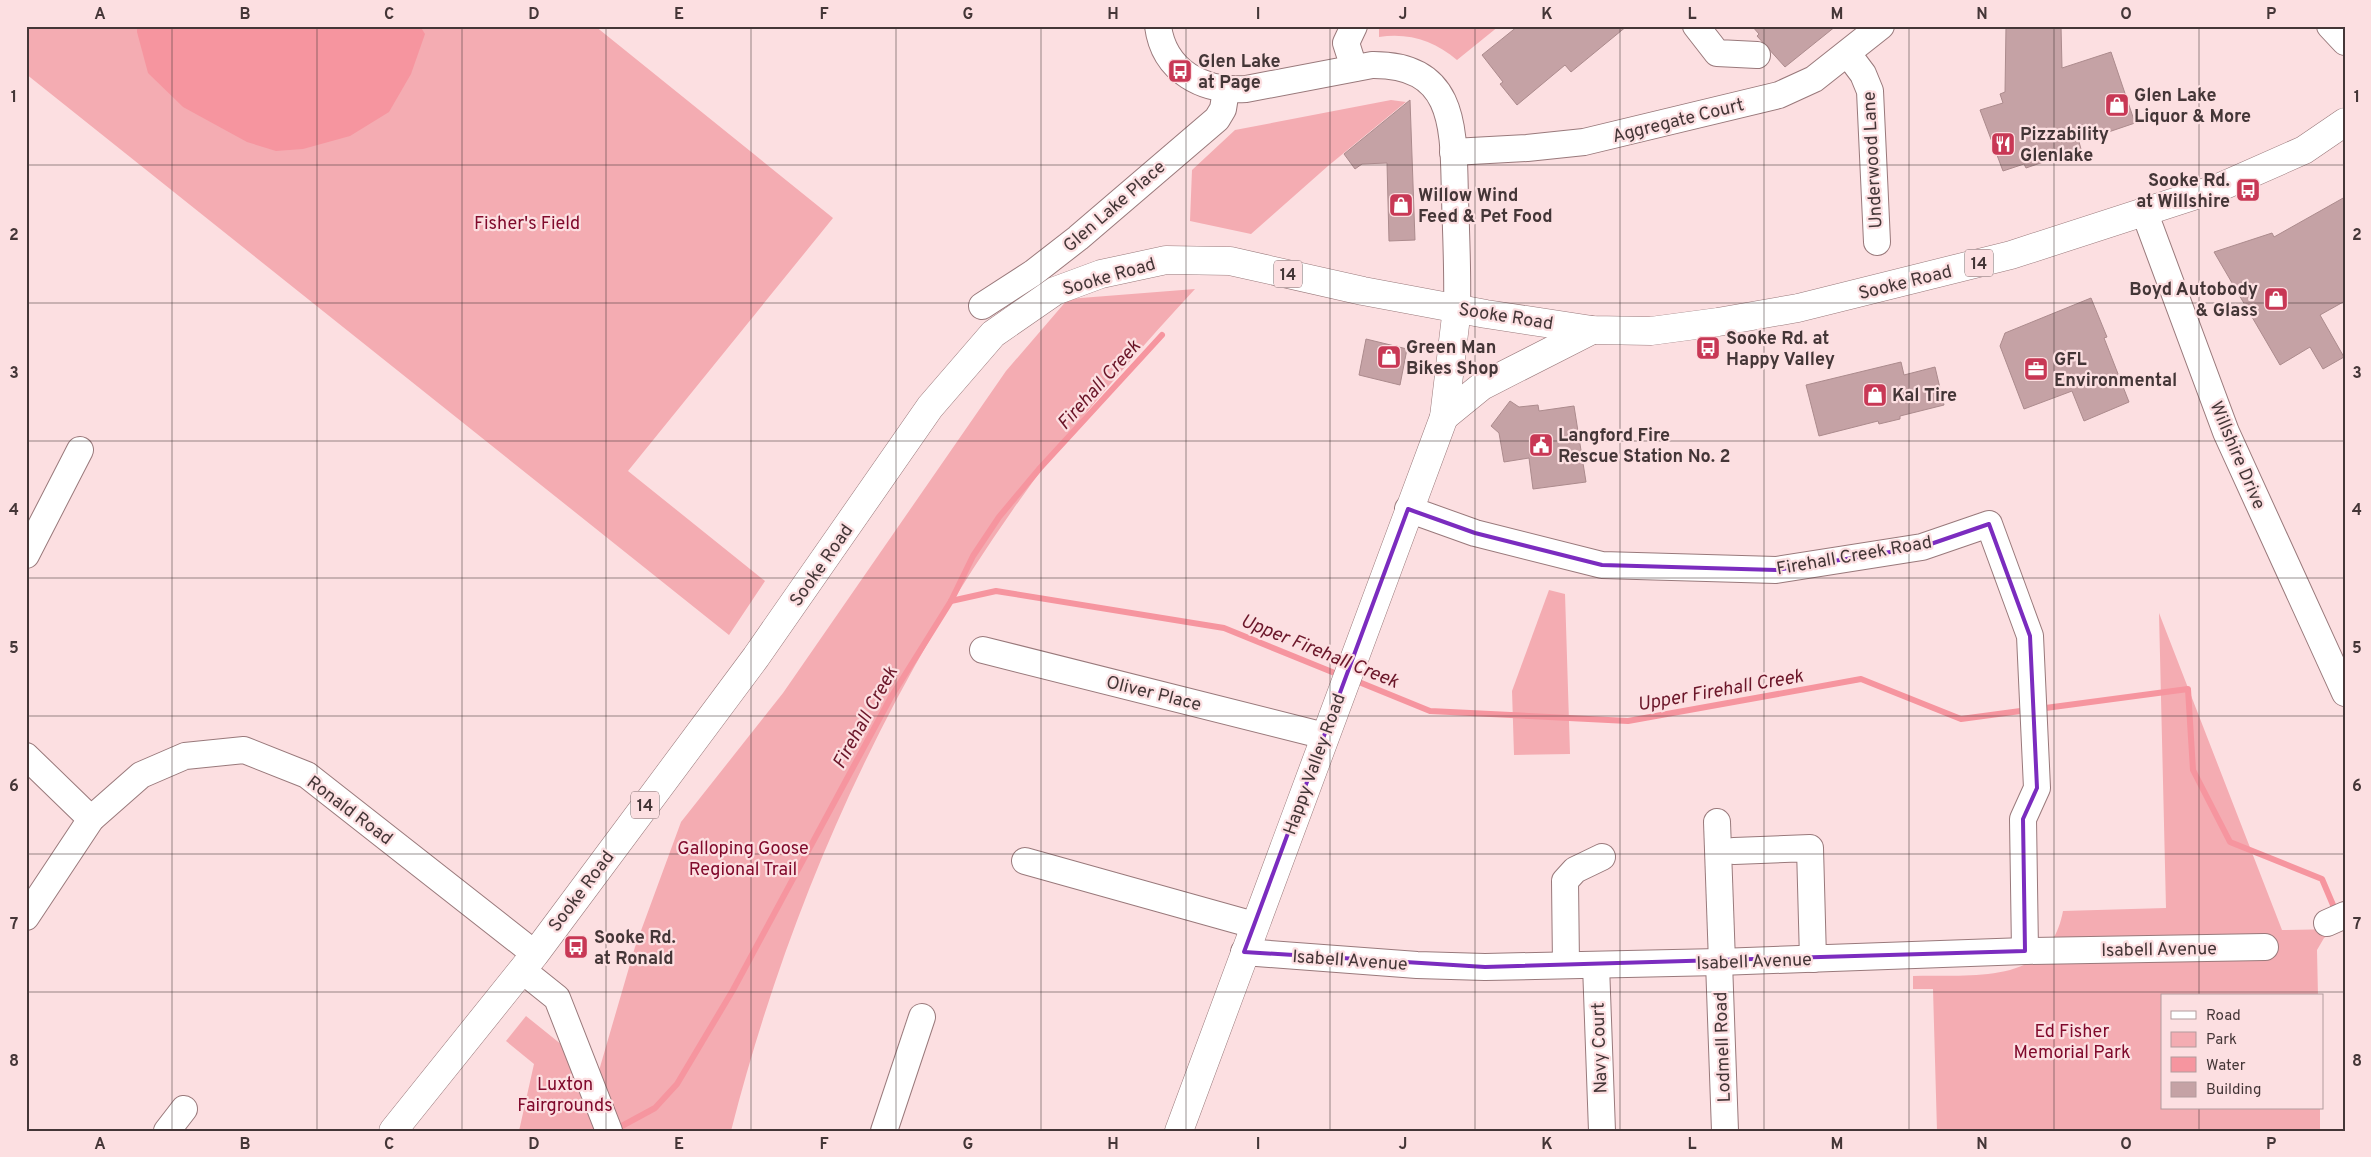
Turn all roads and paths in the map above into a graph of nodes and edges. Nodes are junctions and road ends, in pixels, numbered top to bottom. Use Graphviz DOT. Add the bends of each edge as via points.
graph roads {
  1 [pos="1158,26"];
  2 [pos="1354,26"];
  3 [pos="1696,26"];
  4 [pos="1881,26"];
  5 [pos="2330,26"];
  6 [pos="2345,42"];
  7 [pos="1848,54"];
  8 [pos="1757,55"];
  9 [pos="1354,68"];
  10 [pos="1226,90"];
  11 [pos="2345,122"];
  12 [pos="1453,152"];
  13 [pos="2144,211"];
  14 [pos="1877,242"];
  15 [pos="982,306"];
  16 [pos="1457,308"];
  17 [pos="1592,330"];
  18 [pos="1444,417"];
  19 [pos="80,450"];
  20 [pos="1408,509"];
  21 [pos="26,555"];
  22 [pos="983,650"];
  23 [pos="2345,693"];
  24 [pos="1325,736"];
  25 [pos="26,756"];
  26 [pos="91,819"];
  27 [pos="1717,822"];
  28 [pos="1734,850"];
  29 [pos="1602,857"];
  30 [pos="1025,861"];
  31 [pos="26,917"];
  32 [pos="1254,925"];
  33 [pos="2265,946"];
  34 [pos="2025,951"];
  35 [pos="1244,952"];
  36 [pos="1814,959"];
  37 [pos="528,962"];
  38 [pos="1721,962"];
  39 [pos="1566,965"];
  40 [pos="1596,965"];
  41 [pos="922,1017"];
  42 [pos="184,1109"];
  43 [pos="167,1131"];
  44 [pos="393,1131"];
  45 [pos="609,1131"];
  46 [pos="884,1131"];
  47 [pos="1179,1131"];
  48 [pos="1602,1131"];
  49 [pos="1724,1131"];
  1 -- 10 [label="street" via="1164,47 1179,68 1209,87"];
  2 -- 9 [label="street" via="1346,43"];
  3 -- 8 [label="street" via="1717,53"];
  4 -- 7 [label="street, Aggregate Court"];
  5 -- 6 [label="street"];
  7 -- 12 [label="street, Aggregate Court" via="1814,79 1779,95 1584,142"];
  7 -- 14 [label="street, Underwood Lane" via="1863,74 1870,91"];
  9 -- 10 [label="street"];
  9 -- 12 [label="street" via="1391,64 1407,69 1430,84 1449,114"];
  10 -- 15 [label="street, Glen Lake Place" via="1223,109 1217,119 1070,244"];
  11 -- 13 [label="main road, Sooke Road / 14" via="2304,150 2218,188"];
  12 -- 16 [label="street"];
  13 -- 17 [label="main road, Sooke Road / 14" via="2011,255 1798,308 1651,331"];
  13 -- 23 [label="street, Willshire Drive" via="2226,432"];
  16 -- 17 [label="main road, Sooke Road / 14"];
  16 -- 18 [label="main road, Happy Valley Road"];
  16 -- 37 [label="main road, Sooke Road / 14" via="1230,261 1166,260 1101,274 1055,291 993,334 930,407 761,650"];
  17 -- 18 [label="main road" via="1482,386"];
  18 -- 20 [label="main road, Happy Valley Road"];
  19 -- 21 [label="street"];
  20 -- 24 [label="main road, Happy Valley Road"];
  20 -- 34 [label="street, Firehall Creek Road" via="1475,533 1602,565 1767,570 1922,547 1989,524 2030,636 2037,788 2024,819"];
  22 -- 24 [label="street, Oliver Place"];
  24 -- 32 [label="main road, Happy Valley Road"];
  25 -- 26 [label="street"];
  26 -- 31 [label="street, Ronald Road"];
  26 -- 37 [label="street, Ronald Road" via="141,775 185,756 244,750 307,775"];
  27 -- 38 [label="street, Lodmell Road"];
  28 -- 36 [label="street" via="1810,848"];
  29 -- 39 [label="street" via="1575,870 1565,881"];
  30 -- 32 [label="street"];
  32 -- 35 [label="main road, Happy Valley Road"];
  33 -- 34 [label="street, Isabell Avenue"];
  34 -- 36 [label="street, Isabell Avenue"];
  35 -- 39 [label="street, Isabell Avenue" via="1417,965"];
  35 -- 47 [label="main road, Happy Valley Road"];
  36 -- 38 [label="street, Isabell Avenue"];
  37 -- 44 [label="main road, Sooke Road / 14"];
  37 -- 45 [label="street, Ronald Road" via="557,998"];
  38 -- 40 [label="street, Isabell Avenue"];
  38 -- 49 [label="street, Lodmell Road"];
  39 -- 40 [label="street, Isabell Avenue"];
  40 -- 48 [label="street, Navy Court"];
  41 -- 46 [label="street"];
  42 -- 43 [label="street"];
}
